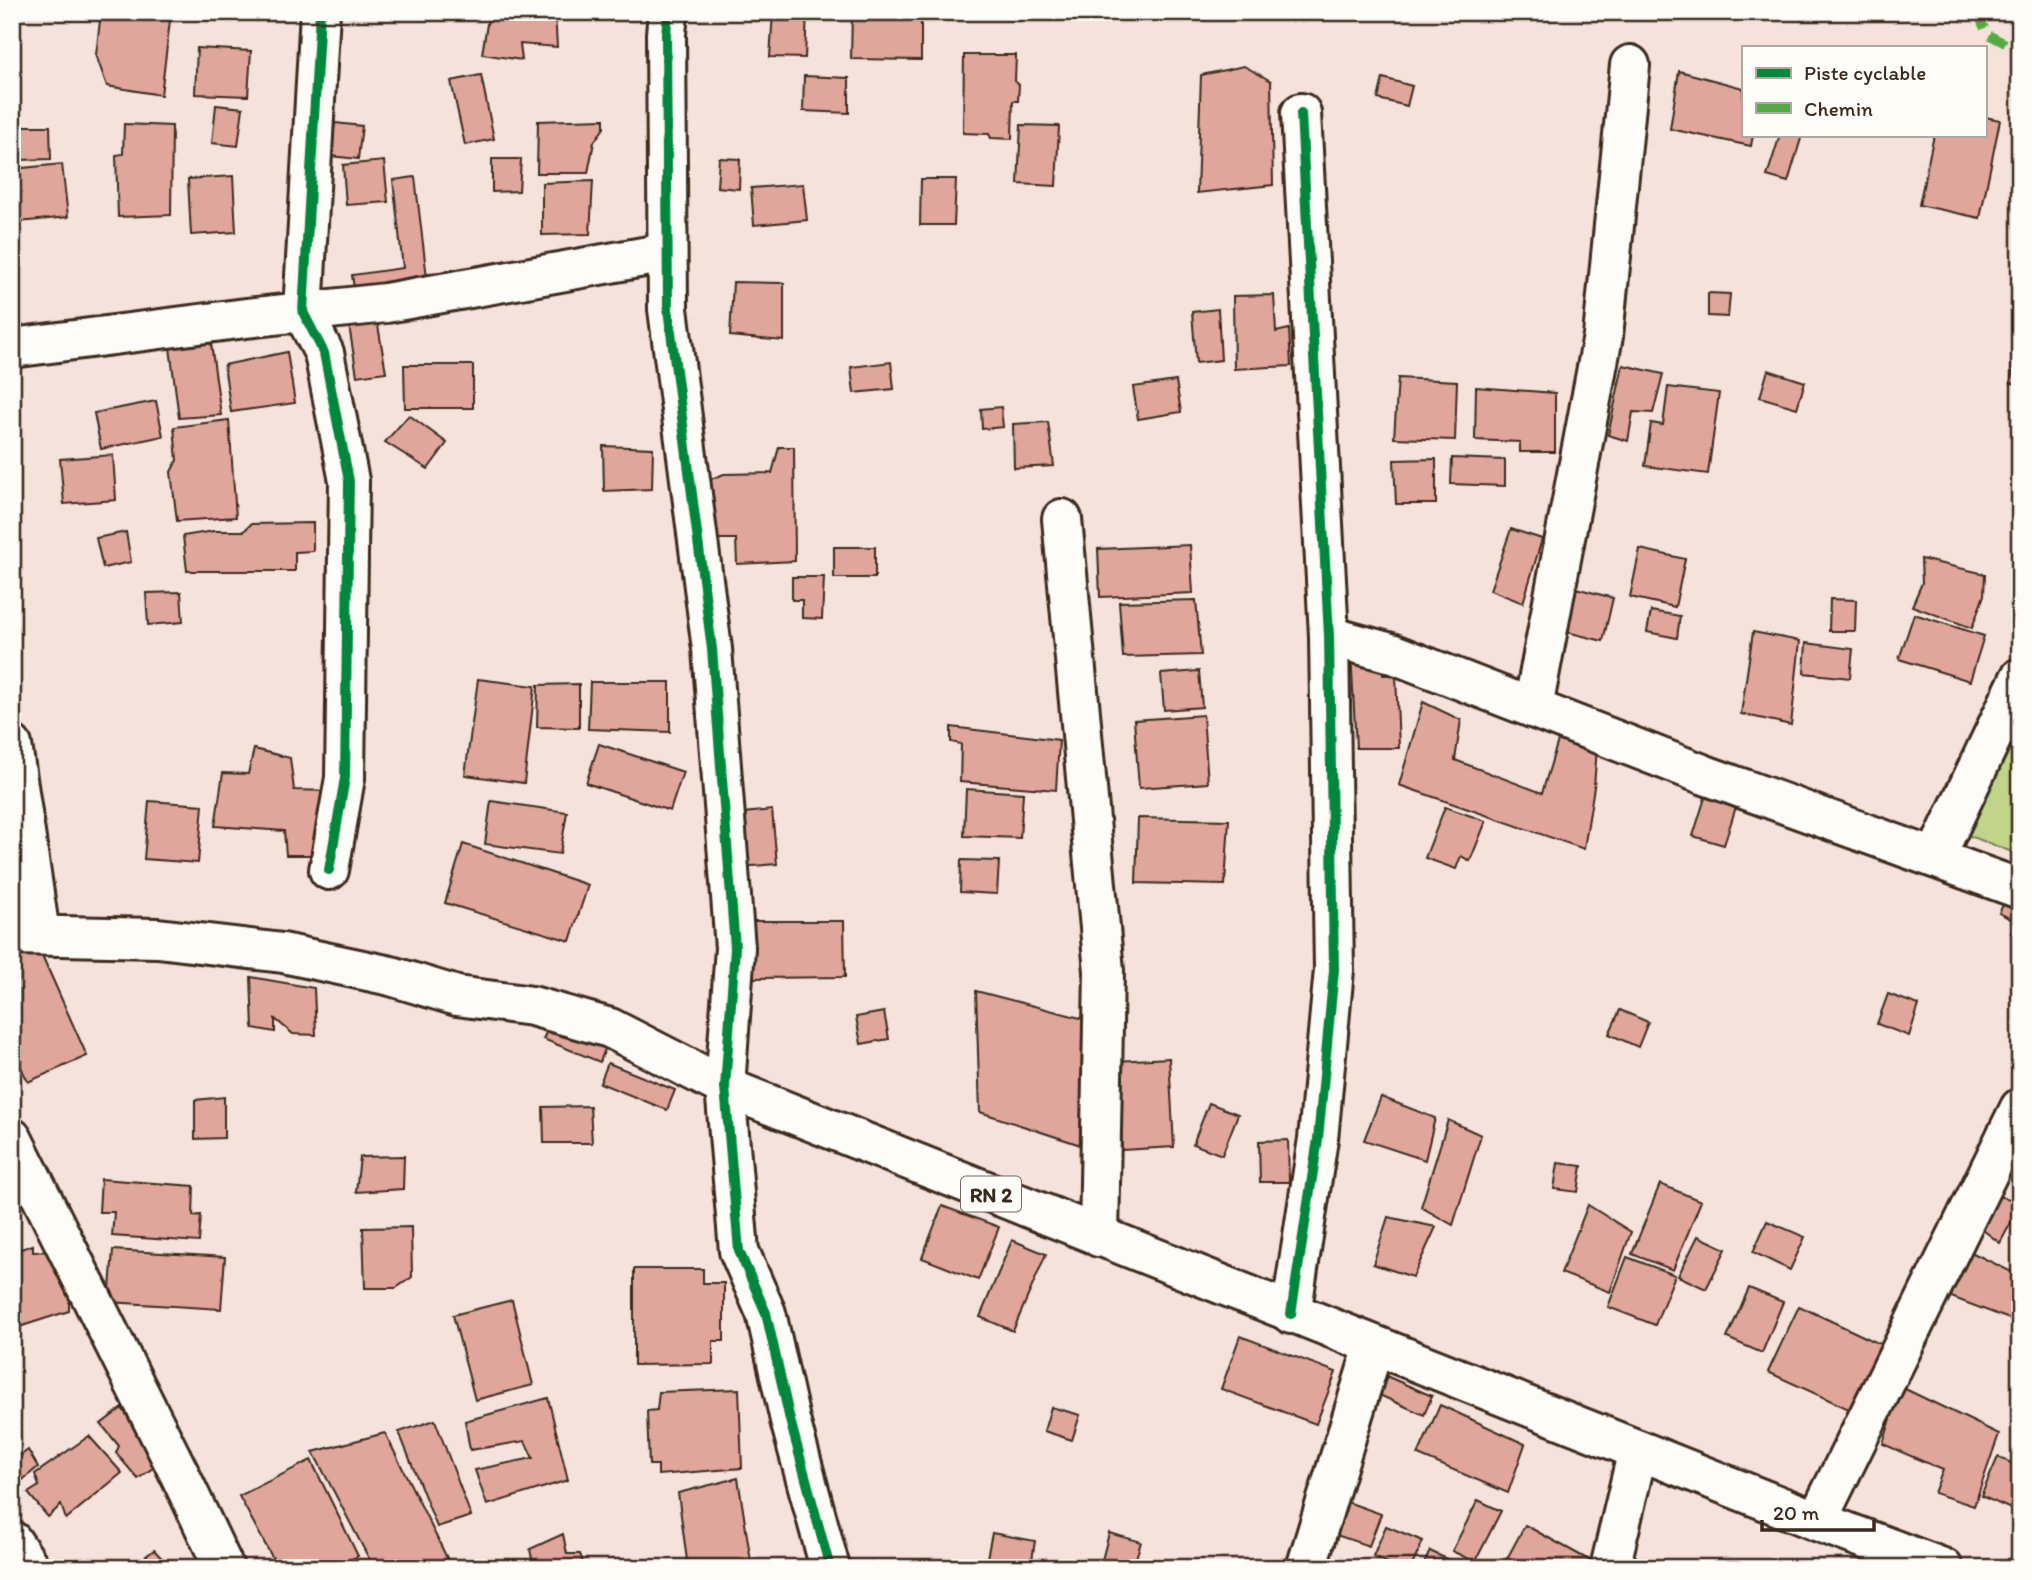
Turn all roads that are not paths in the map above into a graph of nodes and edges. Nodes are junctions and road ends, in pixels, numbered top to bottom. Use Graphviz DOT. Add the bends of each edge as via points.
graph roads {
  1 [pos="320,12"];
  2 [pos="668,12"];
  3 [pos="1630,65"];
  4 [pos="1301,113"];
  5 [pos="666,253"];
  6 [pos="303,312"];
  7 [pos="12,348"];
  8 [pos="1062,519"];
  9 [pos="1329,636"];
  10 [pos="2020,678"];
  11 [pos="1533,708"];
  12 [pos="12,745"];
  13 [pos="1935,858"];
  14 [pos="329,870"];
  15 [pos="2020,889"];
  16 [pos="26,934"];
  17 [pos="725,1087"];
  18 [pos="2020,1108"];
  19 [pos="12,1138"];
  20 [pos="1099,1237"];
  21 [pos="1291,1314"];
  22 [pos="1374,1346"];
  23 [pos="1638,1450"];
  24 [pos="1816,1521"];
  25 [pos="12,1541"];
  26 [pos="1891,1559"];
  27 [pos="30,1568"];
  28 [pos="224,1568"];
  29 [pos="830,1568"];
  30 [pos="1306,1568"];
  31 [pos="1610,1568"];
  32 [pos="1943,1568"];
  1 -- 6 [label="main road"];
  2 -- 5 [label="main road"];
  3 -- 11 [label="main road" via="1603,336"];
  4 -- 9 [label="main road"];
  5 -- 6 [label="main road" via="386,303"];
  5 -- 17 [label="main road" via="668,309 712,649 735,948"];
  6 -- 7 [label="main road"];
  6 -- 14 [label="main road" via="324,353 349,481 345,778"];
  8 -- 20 [label="main road" via="1104,971"];
  9 -- 11 [label="main road" via="1391,653"];
  9 -- 21 [label="main road" via="1334,970 1318,1139"];
  10 -- 13 [label="main road"];
  11 -- 13 [label="main road"];
  12 -- 16 [label="main road"];
  13 -- 15 [label="main road"];
  16 -- 17 [label="main road, RN 2" via="158,938 283,953 391,976 457,996 532,1006 610,1028"];
  17 -- 20 [label="main road, RN 2"];
  17 -- 29 [label="main road" via="739,1251 766,1313"];
  18 -- 24 [label="main road"];
  19 -- 28 [label="main road"];
  20 -- 21 [label="main road, RN 2"];
  21 -- 22 [label="main road, RN 2"];
  22 -- 23 [label="main road, RN 2"];
  22 -- 30 [label="main road"];
  23 -- 24 [label="main road, RN 2"];
  23 -- 31 [label="main road"];
  24 -- 26 [label="main road, RN 2"];
  25 -- 27 [label="main road"];
  26 -- 32 [label="main road, RN 2"];
}
